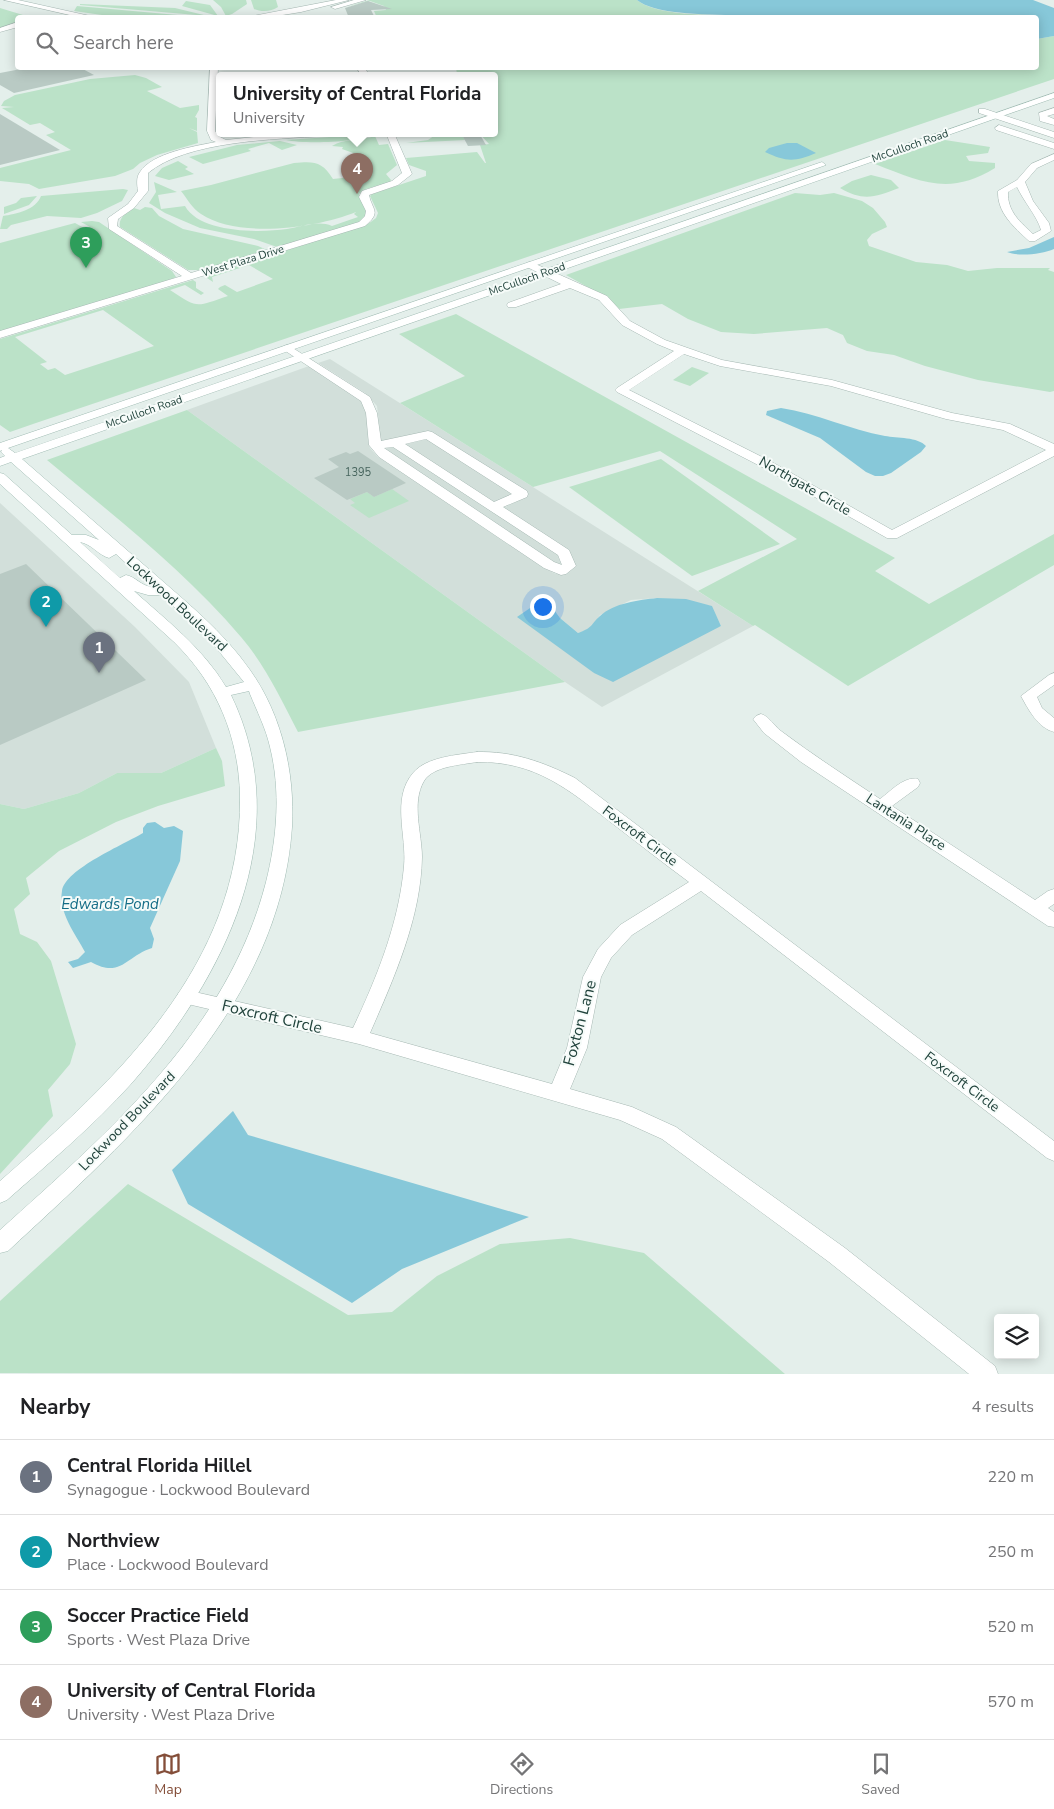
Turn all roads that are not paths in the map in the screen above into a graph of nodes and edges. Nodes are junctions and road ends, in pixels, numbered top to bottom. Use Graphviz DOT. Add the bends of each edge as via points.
graph roads {
  1 [pos="8,0"];
  2 [pos="345,0"];
  3 [pos="362,0"];
  4 [pos="0,5"];
  5 [pos="323,5"];
  6 [pos="331,8"];
  7 [pos="26,13"];
  8 [pos="51,14"];
  9 [pos="264,15"];
  10 [pos="293,15"];
  11 [pos="339,15"];
  12 [pos="15,25"];
  13 [pos="0,30"];
  14 [pos="15,30"];
  15 [pos="0,35"];
  16 [pos="214,70"];
  17 [pos="1054,86"];
  18 [pos="1054,95"];
  19 [pos="982,110"];
  20 [pos="1054,111"];
  21 [pos="996,116"];
  22 [pos="1054,122"];
  23 [pos="999,128"];
  24 [pos="1054,134"];
  25 [pos="268,137"];
  26 [pos="392,137"];
  27 [pos="224,143"];
  28 [pos="1054,146"];
  29 [pos="1054,157"];
  30 [pos="1020,182"];
  31 [pos="531,265"];
  32 [pos="546,272"];
  33 [pos="190,277"];
  34 [pos="570,284"];
  35 [pos="512,305"];
  36 [pos="0,336"];
  37 [pos="288,348"];
  38 [pos="683,350"];
  39 [pos="302,357"];
  40 [pos="395,443"];
  41 [pos="375,445"];
  42 [pos="0,446"];
  43 [pos="1054,450"];
  44 [pos="13,458"];
  45 [pos="0,462"];
  46 [pos="0,477"];
  47 [pos="493,507"];
  48 [pos="68,539"];
  49 [pos="84,553"];
  50 [pos="146,575"];
  51 [pos="165,590"];
  52 [pos="1054,678"];
  53 [pos="252,685"];
  54 [pos="222,693"];
  55 [pos="762,719"];
  56 [pos="1054,727"];
  57 [pos="912,783"];
  58 [pos="881,806"];
  59 [pos="701,883"];
  60 [pos="1054,895"];
  61 [pos="1036,908"];
  62 [pos="1054,921"];
  63 [pos="186,997"];
  64 [pos="223,1005"];
  65 [pos="359,1037"];
  66 [pos="558,1094"];
  67 [pos="1054,1152"];
  68 [pos="0,1194"];
  69 [pos="0,1244"];
  70 [pos="987,1374"];
  1 -- 8 [label="street"];
  2 -- 5 [label="street"];
  3 -- 6 [label="street"];
  4 -- 7 [label="street"];
  4 -- 8 [label="street"];
  5 -- 6 [label="street"];
  5 -- 9 [label="street"];
  6 -- 10 [label="street"];
  6 -- 11 [label="street"];
  12 -- 13 [label="street"];
  14 -- 15 [label="street"];
  16 -- 27 [label="street" via="211,131 214,138"];
  17 -- 19 [label="street, McCulloch Road"];
  18 -- 21 [label="street, McCulloch Road"];
  19 -- 21 [label="street"];
  19 -- 31 [label="street, McCulloch Road"];
  20 -- 22 [label="street" via="1042,116"];
  21 -- 24 [label="street"];
  21 -- 32 [label="street, McCulloch Road"];
  23 -- 28 [label="street"];
  25 -- 27 [label="street"];
  26 -- 33 [label="street, West Plaza Drive" via="408,174 395,183 365,193 364,197 372,209 369,219"];
  27 -- 33 [label="street" via="178,154 151,166 144,172 143,191 131,206 113,218 111,224 112,228"];
  29 -- 30 [label="street" via="1034,166"];
  30 -- 30 [label="street" via="1046,231 1032,239 1007,212 1002,199 1004,191"];
  31 -- 32 [label="street, Northgate Circle"];
  31 -- 37 [label="street, McCulloch Road"];
  32 -- 34 [label="street, Northgate Circle"];
  32 -- 39 [label="street, McCulloch Road"];
  33 -- 36 [label="street, West Plaza Drive"];
  34 -- 35 [label="street"];
  34 -- 38 [label="street, Northgate Circle" via="603,298 626,323"];
  37 -- 39 [label="street"];
  37 -- 42 [label="street, McCulloch Road"];
  38 -- 43 [label="street, Northgate Circle" via="720,363 832,383 950,416 1006,427"];
  38 -- 43 [label="street, Northgate Circle" via="621,390 766,464 892,535"];
  39 -- 41 [label="street" via="366,399 373,412"];
  39 -- 44 [label="street, McCulloch Road"];
  40 -- 41 [label="street"];
  40 -- 47 [label="street"];
  40 -- 47 [label="street" via="428,435 522,494"];
  41 -- 47 [label="street" via="383,454 479,520 555,568 560,571 569,566 564,553"];
  42 -- 44 [label="street, Lockwood Boulevard"];
  44 -- 45 [label="street, McCulloch Road"];
  44 -- 50 [label="street, Lockwood Boulevard"];
  46 -- 48 [label="street, Lockwood Boulevard"];
  48 -- 49 [label="street, Lockwood Boulevard"];
  48 -- 50 [label="street" via="85,538 95,542 126,569"];
  49 -- 51 [label="street" via="99,556 137,589 146,592"];
  49 -- 54 [label="street, Lockwood Boulevard" via="188,648"];
  50 -- 51 [label="street, Lockwood Boulevard"];
  51 -- 53 [label="street, Lockwood Boulevard" via="222,643"];
  52 -- 56 [label="street" via="1029,696 1036,710"];
  53 -- 54 [label="street"];
  53 -- 64 [label="street, Lockwood Boulevard" via="266,712 280,756 286,804 283,849 280,870 258,936"];
  54 -- 63 [label="street, Lockwood Boulevard" via="240,732 246,757 251,810 248,842 228,915"];
  55 -- 58 [label="street, Lantania Place" via="769,730 807,758"];
  57 -- 58 [label="street"];
  58 -- 61 [label="street, Lantania Place"];
  59 -- 65 [label="street, Foxcroft Circle" via="569,782 545,768 489,756 455,760 433,767 418,778 411,795 413,864 406,906 391,960"];
  59 -- 66 [label="street, Foxton Lane" via="626,930 604,954 592,977 577,1048"];
  59 -- 67 [label="street, Foxcroft Circle"];
  60 -- 61 [label="street"];
  61 -- 62 [label="street, Lantania Place"];
  63 -- 64 [label="street, Foxcroft Circle"];
  63 -- 68 [label="street, Lockwood Boulevard" via="123,1079"];
  64 -- 65 [label="street, Foxcroft Circle"];
  64 -- 69 [label="street, Lockwood Boulevard" via="154,1096"];
  65 -- 66 [label="street, Foxcroft Circle"];
  66 -- 70 [label="street, Foxcroft Circle" via="625,1113 669,1134 837,1255"];
}
